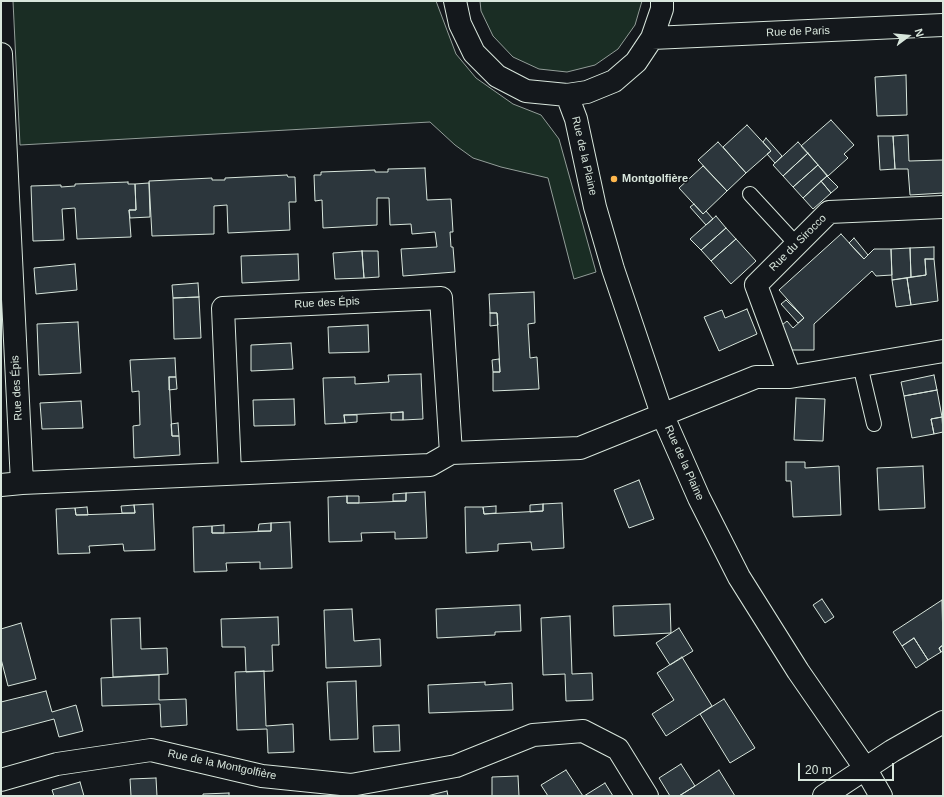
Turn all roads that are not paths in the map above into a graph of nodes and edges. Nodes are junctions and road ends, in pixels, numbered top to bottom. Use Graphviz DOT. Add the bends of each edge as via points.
graph roads {
  1 [pos="455,1"];
  2 [pos="662,1"];
  3 [pos="943,25"];
  4 [pos="652,38"];
  5 [pos="1,54"];
  6 [pos="567,95"];
  7 [pos="750,194"];
  8 [pos="943,207"];
  9 [pos="797,245"];
  10 [pos="943,351"];
  11 [pos="860,365"];
  12 [pos="790,378"];
  13 [pos="662,414"];
  14 [pos="874,424"];
  15 [pos="451,453"];
  16 [pos="230,474"];
  17 [pos="11,484"];
  18 [pos="943,722"];
  19 [pos="865,768"];
  20 [pos="1,780"];
  21 [pos="647,796"];
  22 [pos="824,796"];
  23 [pos="881,796"];
  1 -- 6 [label="street" via="460,24 474,53 497,76 526,91"];
  2 -- 4 [label="street"];
  3 -- 4 [label="street, Rue de Paris"];
  4 -- 6 [label="street" via="636,62 614,81 587,92"];
  5 -- 17 [label="street, Rue des Épis"];
  6 -- 13 [label="street, Rue de la Plaine" via="576,119 595,207 613,269"];
  7 -- 9 [label="lane"];
  8 -- 9 [label="street, Rue du Sirocco" via="830,212"];
  9 -- 12 [label="street, Rue du Sirocco" via="756,284"];
  10 -- 11 [label="street"];
  11 -- 12 [label="street"];
  11 -- 14 [label="lane"];
  12 -- 13 [label="street" via="756,377"];
  13 -- 15 [label="street, Rue des Épis" via="580,448"];
  13 -- 19 [label="street, Rue de la Plaine" via="699,498 739,577 798,671"];
  15 -- 16 [label="street, Rue des Épis" via="430,465"];
  15 -- 16 [label="street, Rue des Épis" via="441,298 223,308"];
  16 -- 17 [label="street, Rue des Épis"];
  18 -- 19 [label="street"];
  19 -- 22 [label="street"];
  19 -- 23 [label="street, Rue de la Plaine"];
  20 -- 21 [label="street, Rue de la Montgolfière" via="58,764 151,750 262,776 351,785 456,766 533,735 583,731 618,748"];
}
